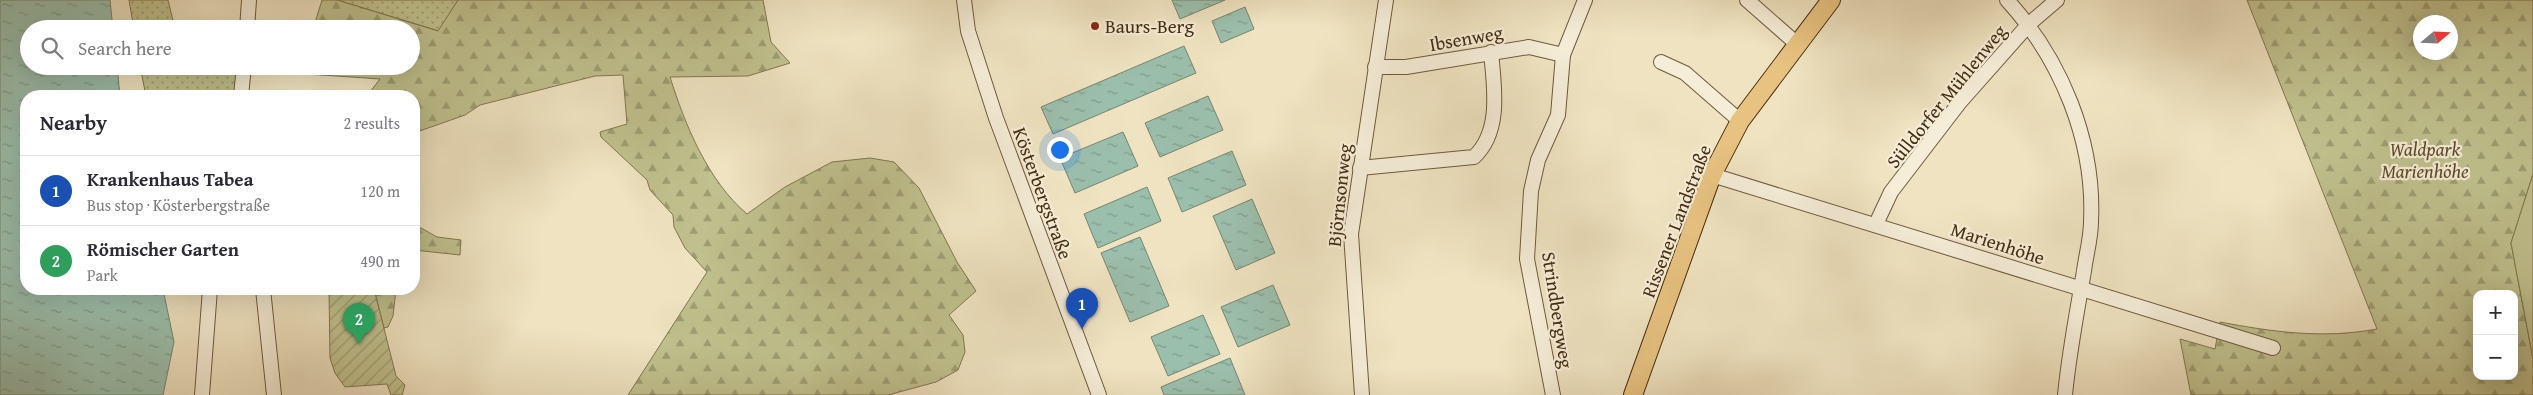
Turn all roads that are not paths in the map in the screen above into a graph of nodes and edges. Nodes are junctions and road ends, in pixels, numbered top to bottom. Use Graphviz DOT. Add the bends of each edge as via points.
graph roads {
  1 [pos="249,0"];
  2 [pos="964,0"];
  3 [pos="1386,0"];
  4 [pos="1585,0"];
  5 [pos="1747,0"];
  6 [pos="1831,0"];
  7 [pos="2007,0"];
  8 [pos="2057,0"];
  9 [pos="248,20"];
  10 [pos="2029,24"];
  11 [pos="1797,44"];
  12 [pos="1490,52"];
  13 [pos="1563,55"];
  14 [pos="1661,62"];
  15 [pos="1375,66"];
  16 [pos="243,75"];
  17 [pos="242,90"];
  18 [pos="1740,121"];
  19 [pos="1360,168"];
  20 [pos="1712,175"];
  21 [pos="1876,224"];
  22 [pos="2081,289"];
  23 [pos="210,295"];
  24 [pos="264,295"];
  25 [pos="2273,348"];
  26 [pos="202,395"];
  27 [pos="274,395"];
  28 [pos="1099,395"];
  29 [pos="1362,395"];
  30 [pos="1553,395"];
  31 [pos="1634,395"];
  32 [pos="2065,395"];
  1 -- 9 [label="street"];
  2 -- 28 [label="street, Kösterbergstraße" via="968,31 996,118"];
  3 -- 15 [label="street, Björnsonweg"];
  4 -- 13 [label="street, Strindbergweg"];
  5 -- 11 [label="street"];
  6 -- 11 [label="main road, Rissener Landstraße"];
  7 -- 10 [label="street"];
  8 -- 10 [label="street, Sülldorfer Mühlenweg"];
  10 -- 21 [label="street, Sülldorfer Mühlenweg" via="1960,102 1891,192"];
  10 -- 22 [label="street" via="2064,88 2087,160 2091,183 2091,223"];
  11 -- 18 [label="main road, Rissener Landstraße"];
  12 -- 13 [label="street, Ibsenweg" via="1529,47"];
  12 -- 15 [label="street, Ibsenweg" via="1406,67"];
  12 -- 19 [label="street" via="1496,106 1483,148 1474,157"];
  13 -- 30 [label="street, Strindbergweg" via="1558,114 1538,160 1531,191 1527,259"];
  14 -- 18 [label="street" via="1685,73"];
  15 -- 19 [label="street, Björnsonweg"];
  16 -- 17 [label="street"];
  18 -- 20 [label="main road, Rissener Landstraße"];
  19 -- 29 [label="street, Björnsonweg" via="1351,234"];
  20 -- 21 [label="street, Marienhöhe"];
  20 -- 31 [label="main road, Rissener Landstraße"];
  21 -- 22 [label="street, Marienhöhe"];
  22 -- 25 [label="street, Marienhöhe"];
  22 -- 32 [label="street"];
  23 -- 26 [label="street"];
  24 -- 27 [label="street"];
}
